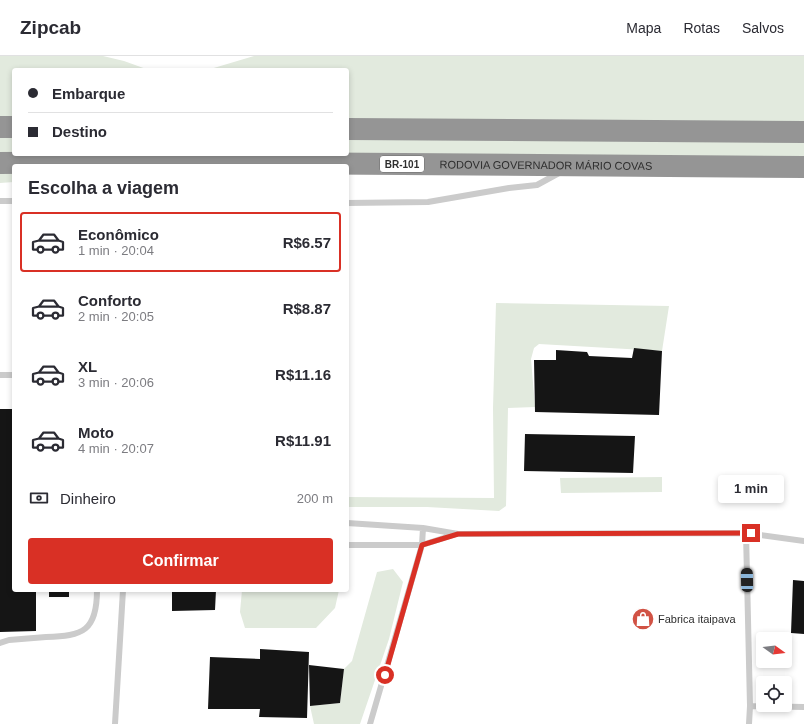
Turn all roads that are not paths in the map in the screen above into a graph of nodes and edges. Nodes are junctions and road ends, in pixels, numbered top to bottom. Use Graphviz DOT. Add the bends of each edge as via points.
graph roads {
  1 [pos="0,127"];
  2 [pos="12,127"];
  3 [pos="349,129"];
  4 [pos="804,132"];
  5 [pos="0,163"];
  6 [pos="574,165"];
  7 [pos="804,167"];
  8 [pos="0,201"];
  9 [pos="12,201"];
  10 [pos="349,203"];
  11 [pos="0,375"];
  12 [pos="12,375"];
  13 [pos="349,523"];
  14 [pos="423,528"];
  15 [pos="746,533"];
  16 [pos="458,534"];
  17 [pos="804,541"];
  18 [pos="349,545"];
  19 [pos="422,545"];
  20 [pos="97,592"];
  21 [pos="123,592"];
  22 [pos="0,643"];
  23 [pos="750,706"];
  24 [pos="804,707"];
  25 [pos="115,724"];
  26 [pos="370,724"];
  27 [pos="749,724"];
  1 -- 2 [label="highway"];
  3 -- 4 [label="highway"];
  5 -- 6 [label="highway, RODOVIA GOVERNADOR MÁRIO COVAS / BR-101"];
  6 -- 7 [label="highway, RODOVIA GOVERNADOR MÁRIO COVAS / BR-101"];
  6 -- 10 [label="lane" via="537,185 428,202"];
  8 -- 9 [label="lane"];
  11 -- 12 [label="lane"];
  13 -- 14 [label="lane"];
  14 -- 16 [label="lane"];
  14 -- 19 [label="lane"];
  15 -- 16 [label="lane"];
  15 -- 17 [label="lane"];
  15 -- 23 [label="lane"];
  16 -- 19 [label="lane"];
  18 -- 19 [label="lane"];
  19 -- 26 [label="lane"];
  20 -- 22 [label="lane" via="95,613 90,624 80,632 67,636 9,640"];
  21 -- 25 [label="lane"];
  23 -- 24 [label="lane"];
  23 -- 27 [label="lane"];
}
